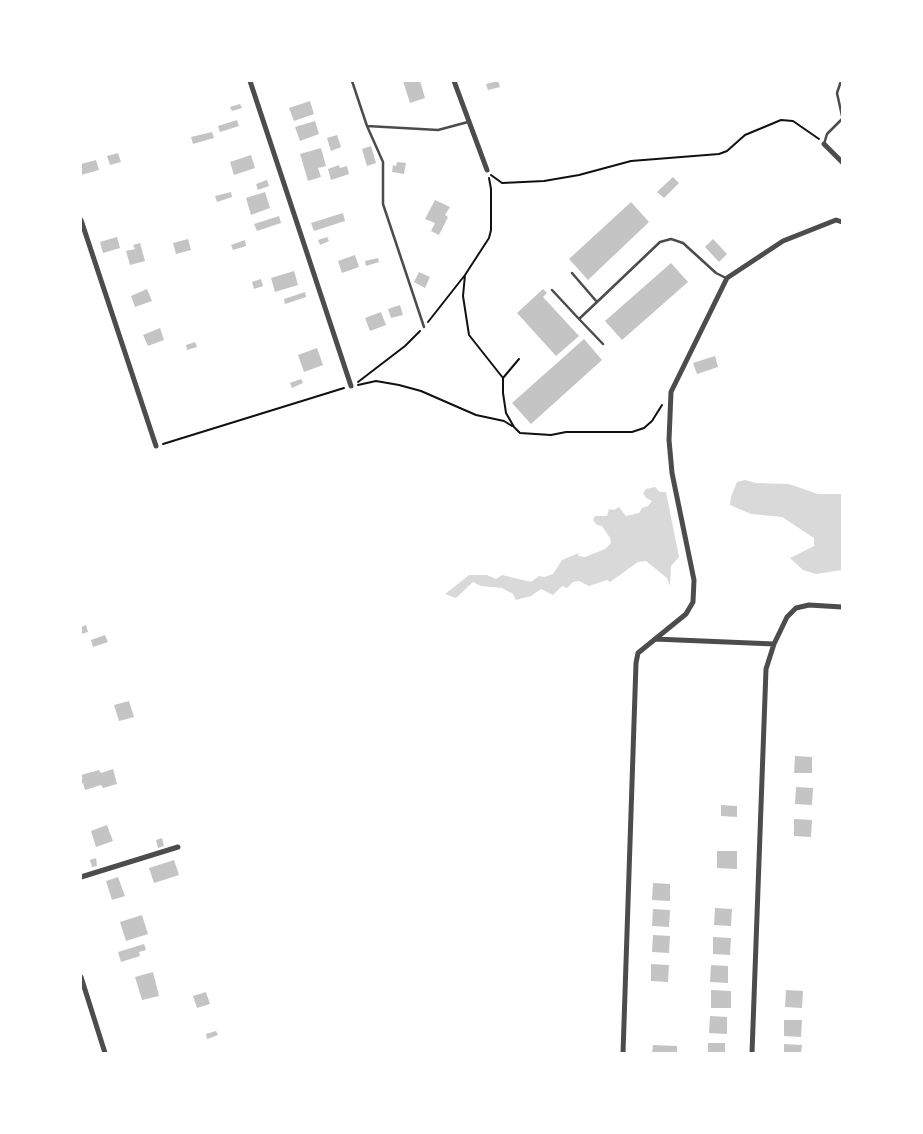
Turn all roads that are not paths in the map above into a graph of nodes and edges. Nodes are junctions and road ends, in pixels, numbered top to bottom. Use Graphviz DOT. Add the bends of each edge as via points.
graph roads {
  1 [pos="250,81"];
  2 [pos="352,81"];
  3 [pos="454,81"];
  4 [pos="841,81"];
  5 [pos="840,101"];
  6 [pos="842,118"];
  7 [pos="468,122"];
  8 [pos="367,126"];
  9 [pos="824,144"];
  10 [pos="842,162"];
  11 [pos="487,170"];
  12 [pos="81,220"];
  13 [pos="842,222"];
  14 [pos="572,273"];
  15 [pos="728,278"];
  16 [pos="552,290"];
  17 [pos="597,302"];
  18 [pos="579,319"];
  19 [pos="424,327"];
  20 [pos="603,344"];
  21 [pos="351,386"];
  22 [pos="156,446"];
  23 [pos="842,607"];
  24 [pos="654,639"];
  25 [pos="774,644"];
  26 [pos="178,847"];
  27 [pos="81,877"];
  28 [pos="81,978"];
  29 [pos="106,1053"];
  30 [pos="623,1053"];
  31 [pos="752,1053"];
  1 -- 21 [label="street"];
  2 -- 8 [label="lane"];
  3 -- 7 [label="street"];
  4 -- 5 [label="lane" via="837,93"];
  5 -- 6 [label="lane"];
  6 -- 9 [label="lane" via="827,134"];
  7 -- 8 [label="lane" via="438,130"];
  7 -- 11 [label="street"];
  8 -- 19 [label="lane" via="382,162 384,204"];
  9 -- 10 [label="street"];
  12 -- 22 [label="street"];
  13 -- 15 [label="street" via="836,220 783,241"];
  14 -- 17 [label="lane"];
  15 -- 17 [label="lane" via="716,273 683,243 671,239 660,242"];
  15 -- 24 [label="street" via="671,392 669,440 672,473 694,580 694,602 686,614"];
  16 -- 18 [label="lane"];
  17 -- 18 [label="lane"];
  18 -- 20 [label="lane"];
  23 -- 25 [label="street" via="809,605 796,608 787,617"];
  24 -- 25 [label="street"];
  24 -- 30 [label="street" via="638,653 636,663"];
  25 -- 31 [label="street" via="766,669"];
  26 -- 27 [label="street"];
  28 -- 29 [label="street"];
}
